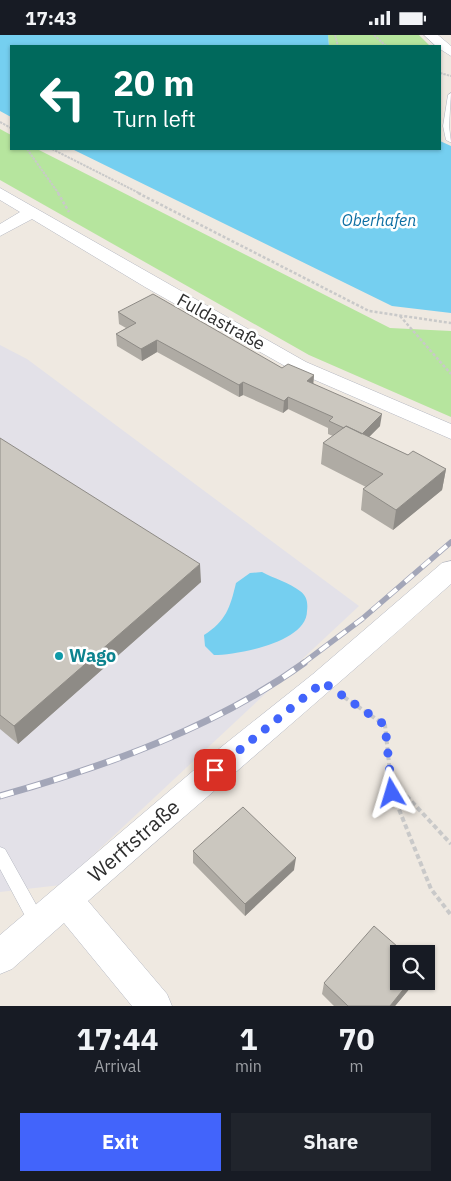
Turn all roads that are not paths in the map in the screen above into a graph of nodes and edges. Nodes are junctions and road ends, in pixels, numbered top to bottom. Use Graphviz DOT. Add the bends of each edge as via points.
graph roads {
  1 [pos="430,35"];
  2 [pos="451,51"];
  3 [pos="451,95"];
  4 [pos="450,140"];
  5 [pos="0,193"];
  6 [pos="32,212"];
  7 [pos="0,231"];
  8 [pos="451,433"];
  9 [pos="451,570"];
  10 [pos="0,854"];
  11 [pos="66,900"];
  12 [pos="38,923"];
  13 [pos="0,957"];
  14 [pos="155,1006"];
  1 -- 2 [label="street"];
  3 -- 4 [label="lane" via="446,126"];
  5 -- 6 [label="street, Fuldastraße"];
  6 -- 7 [label="street"];
  6 -- 8 [label="street, Fuldastraße" via="299,366"];
  9 -- 11 [label="street, Werftstraße"];
  10 -- 12 [label="lane"];
  11 -- 12 [label="street, Werftstraße"];
  11 -- 14 [label="street"];
  12 -- 13 [label="street, Werftstraße"];
}
